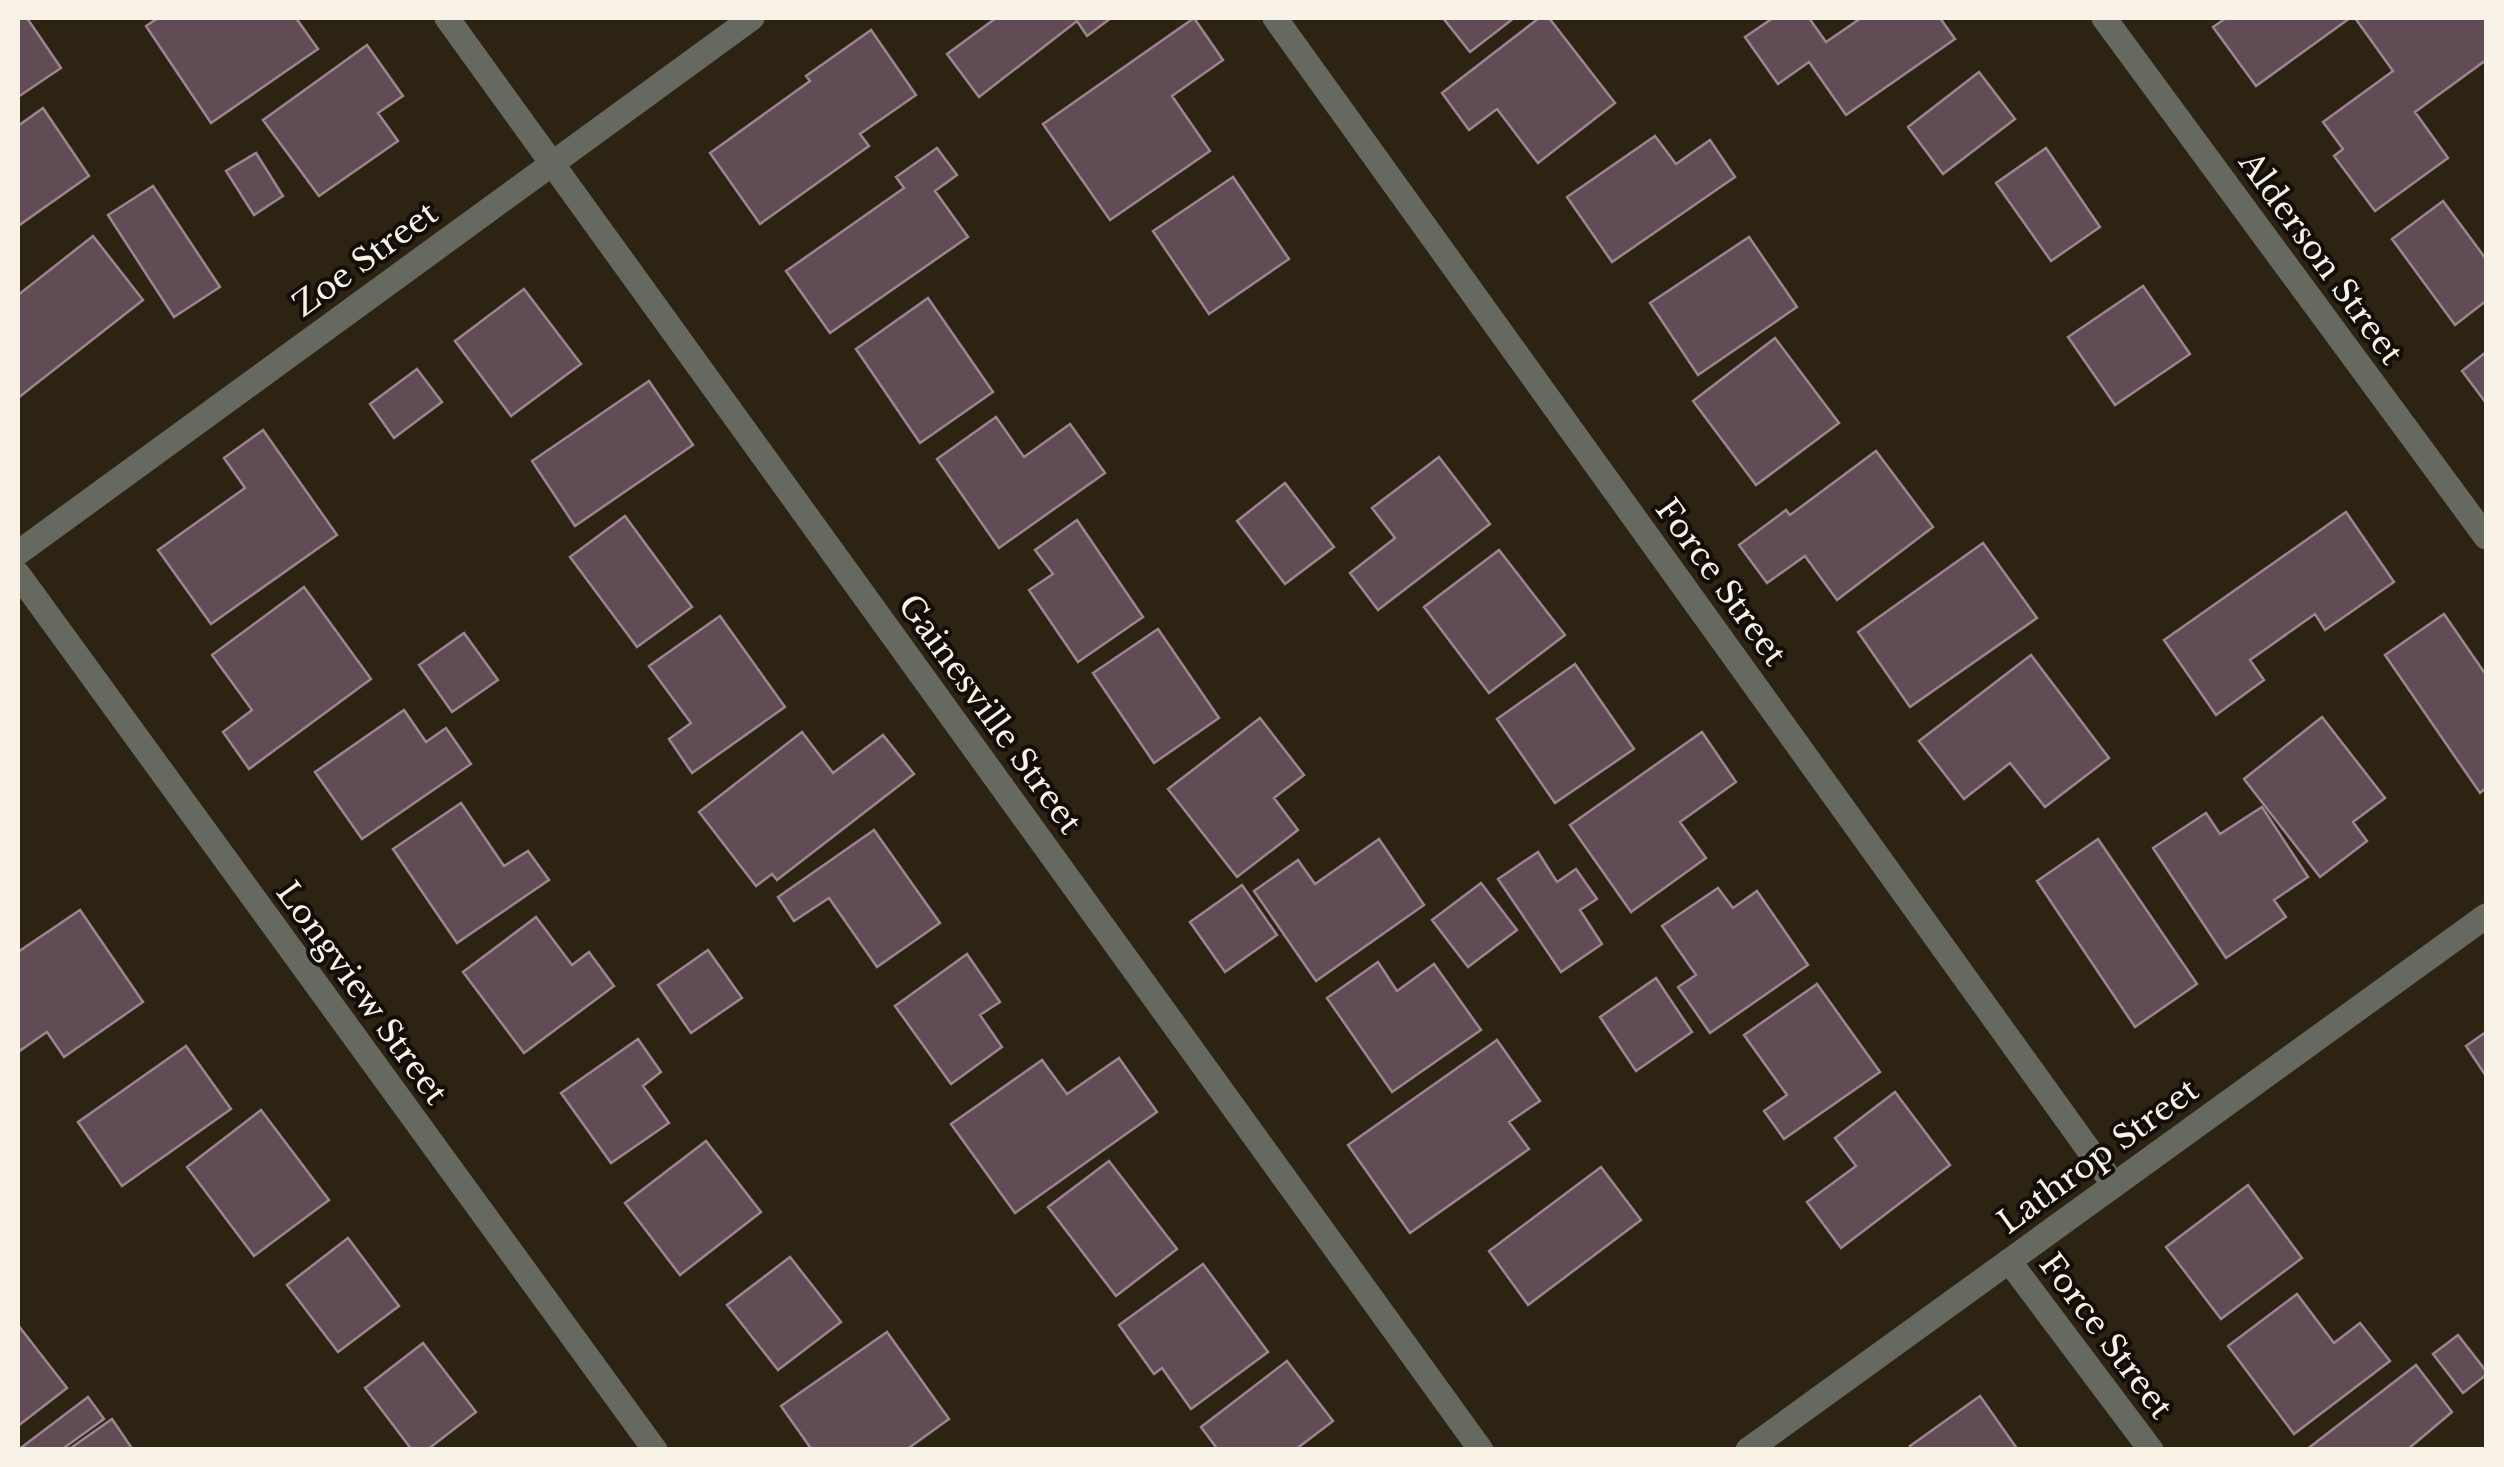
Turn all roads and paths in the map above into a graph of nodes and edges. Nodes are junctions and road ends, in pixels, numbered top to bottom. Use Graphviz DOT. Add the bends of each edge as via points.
graph roads {
  1 [pos="447,18"];
  2 [pos="752,18"];
  3 [pos="1275,18"];
  4 [pos="2104,18"];
  5 [pos="552,163"];
  6 [pos="2486,536"];
  7 [pos="18,553"];
  8 [pos="18,574"];
  9 [pos="2486,916"];
  10 [pos="2114,1185"];
  11 [pos="2009,1261"];
  12 [pos="655,1450"];
  13 [pos="1481,1450"];
  14 [pos="1748,1450"];
  15 [pos="2151,1450"];
  1 -- 5 [label="street, Gainesville Street"];
  2 -- 5 [label="street, Zoe Street"];
  3 -- 10 [label="street, Force Street"];
  4 -- 6 [label="street, Alderson Street"];
  5 -- 7 [label="street, Zoe Street"];
  5 -- 13 [label="street, Gainesville Street"];
  8 -- 12 [label="street, Longview Street"];
  9 -- 10 [label="street, Lathrop Street"];
  10 -- 11 [label="street, Lathrop Street"];
  11 -- 14 [label="street, Lathrop Street"];
  11 -- 15 [label="street, Force Street"];
}
